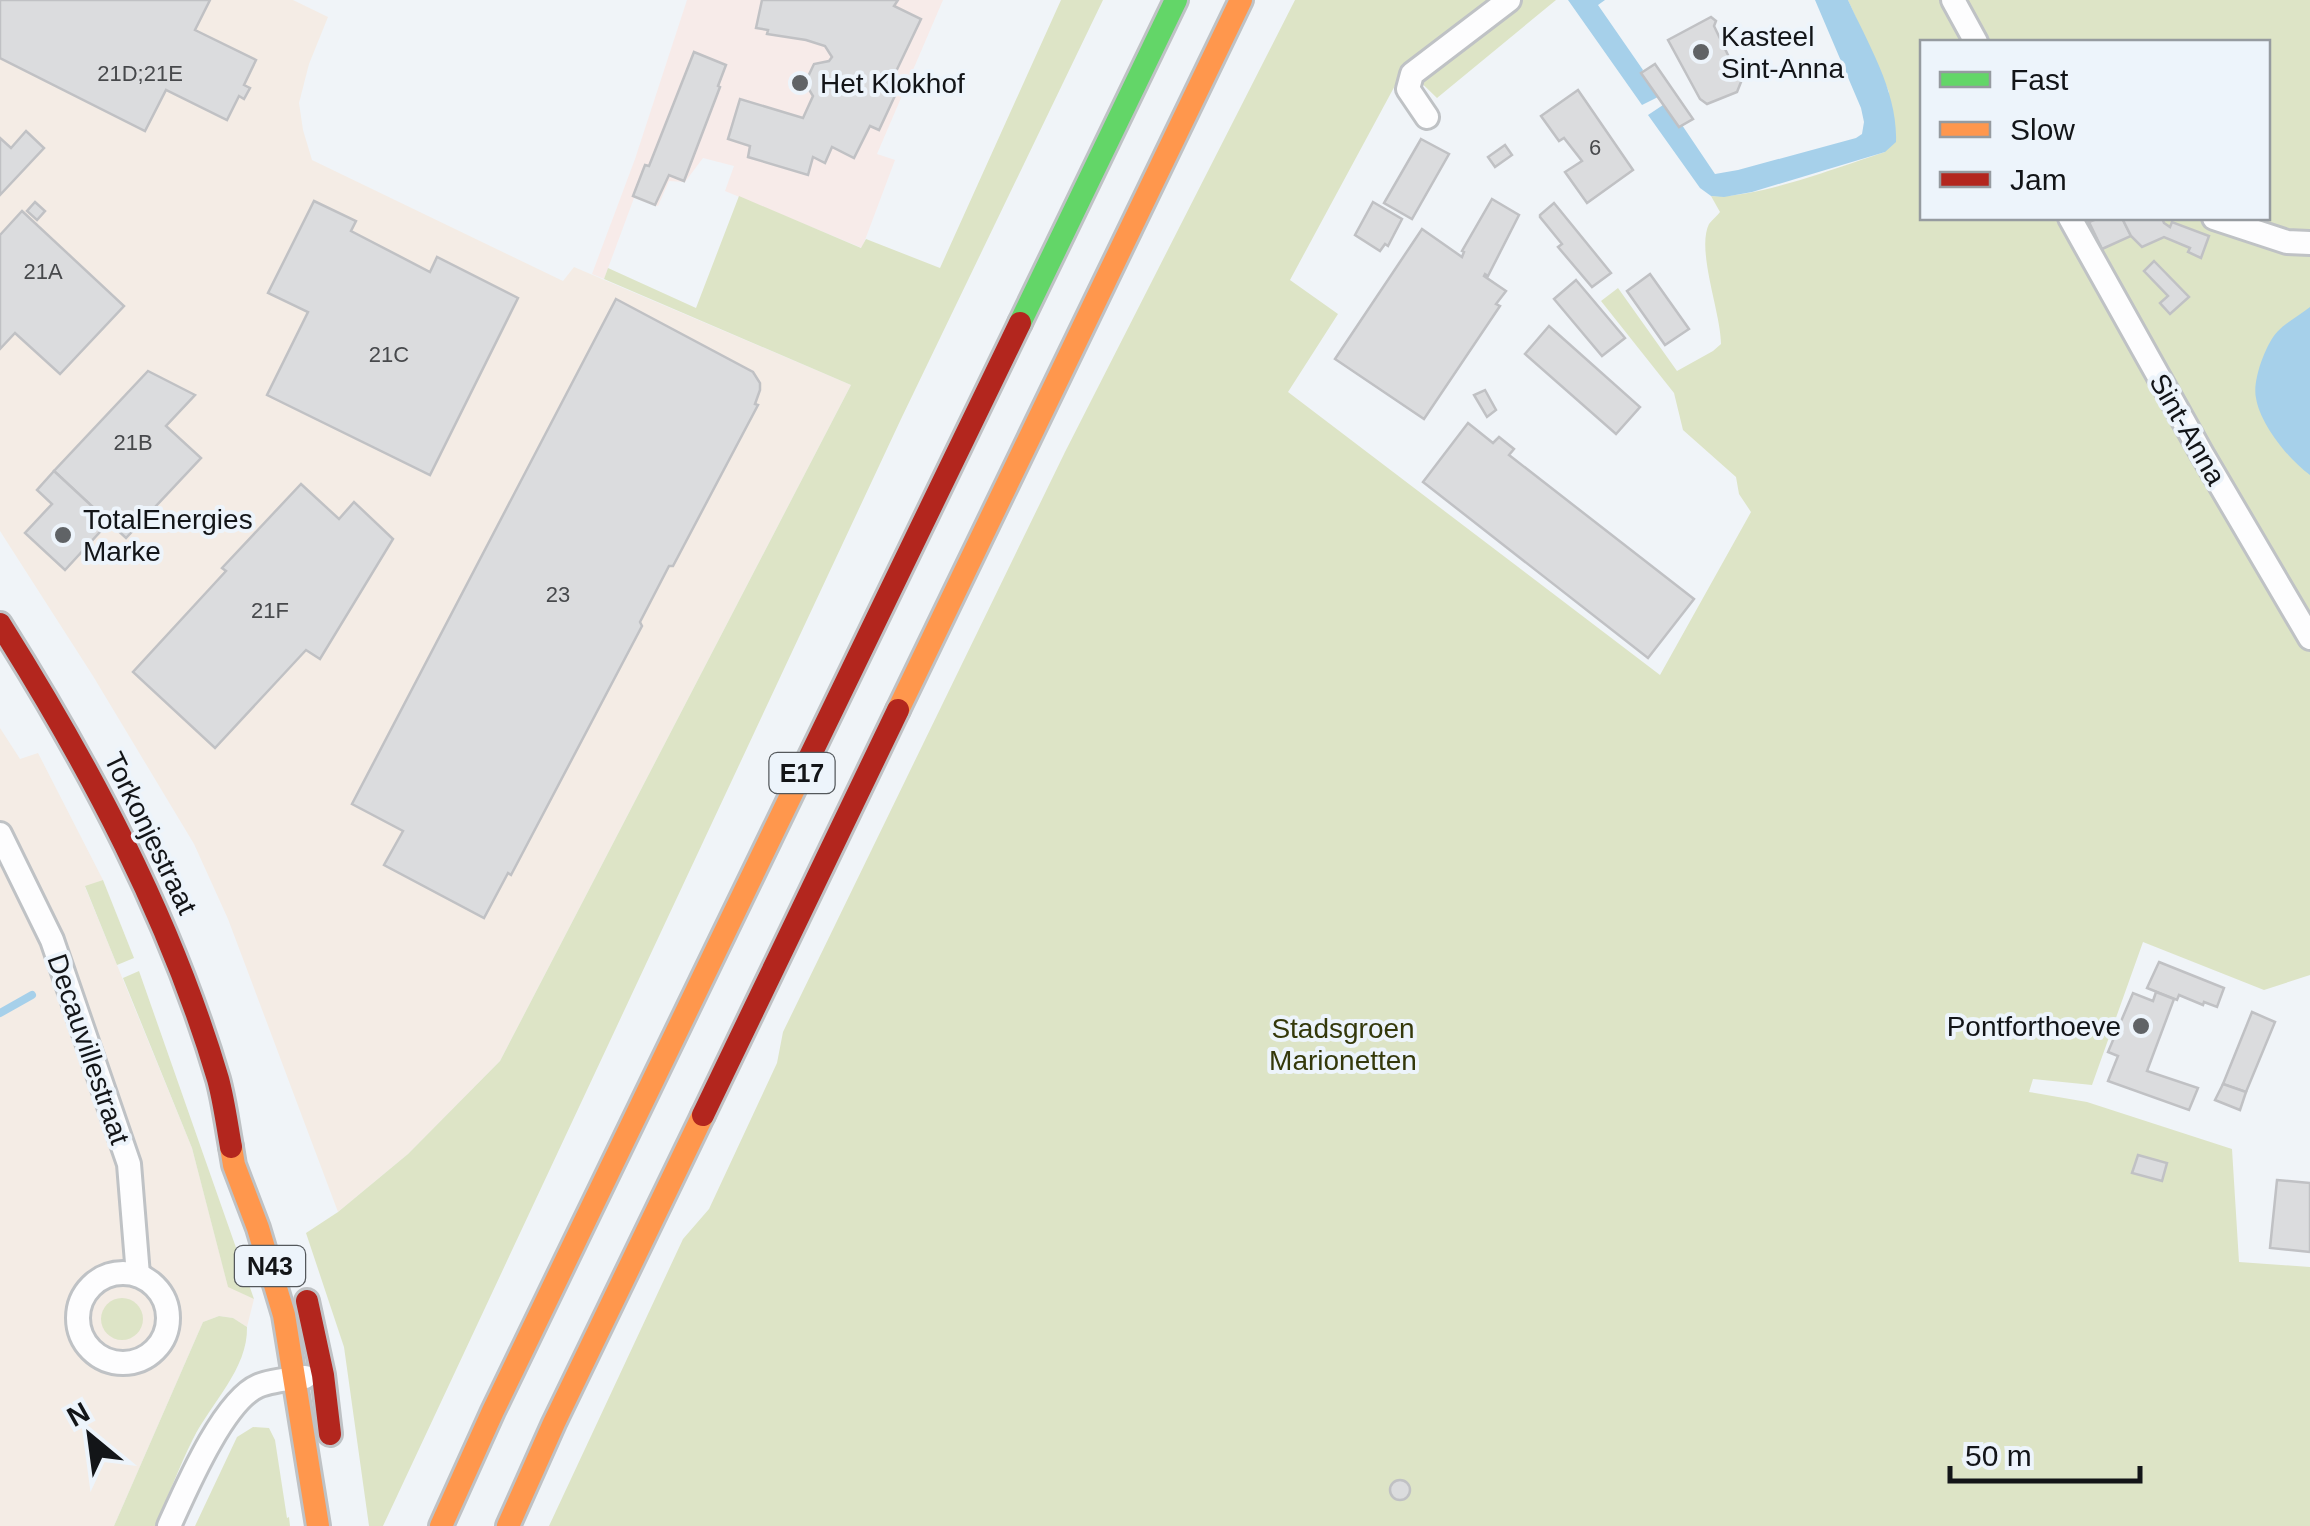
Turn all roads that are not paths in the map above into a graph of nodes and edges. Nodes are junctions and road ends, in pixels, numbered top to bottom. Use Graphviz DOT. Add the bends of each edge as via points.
graph roads {
  1 [pos="1176,0"];
  2 [pos="1242,0"];
  3 [pos="1509,0"];
  4 [pos="1953,0"];
  5 [pos="1975,40"];
  6 [pos="1427,118"];
  7 [pos="2071,220"];
  8 [pos="2220,220"];
  9 [pos="2310,243"];
  10 [pos="0,624"];
  11 [pos="2310,638"];
  12 [pos="0,834"];
  13 [pos="219,1082"];
  14 [pos="251,1142"];
  15 [pos="299,1273"];
  16 [pos="138,1275"];
  17 [pos="322,1375"];
  18 [pos="296,1378"];
  19 [pos="332,1450"];
  20 [pos="169,1526"];
  21 [pos="318,1526"];
  22 [pos="441,1526"];
  23 [pos="508,1526"];
  1 -- 22 [label="main road, E17"];
  2 -- 23 [label="main road, E17"];
  3 -- 6 [label="street" via="1412,74 1408,89"];
  4 -- 5 [label="street"];
  7 -- 11 [label="street, Sint-Anna"];
  8 -- 9 [label="street"];
  10 -- 13 [label="main road, Torkonjestraat / N43" via="118,830 166,931"];
  12 -- 16 [label="street, Decauvillestraat" via="52,940 129,1164"];
  13 -- 14 [label="main road, Torkonjestraat / N43"];
  13 -- 18 [label="main road, Torkonjestraat / N43" via="234,1165 284,1316"];
  15 -- 17 [label="main road, N43"];
  16 -- 16 [label="street" via="124,1272 95,1282 78,1307 81,1338 117,1364 147,1357 165,1334 161,1292"];
  17 -- 18 [label="street"];
  17 -- 19 [label="main road, N43"];
  18 -- 20 [label="street" via="242,1396 209,1444"];
  18 -- 21 [label="main road, Torkonjestraat / N43"];
}
